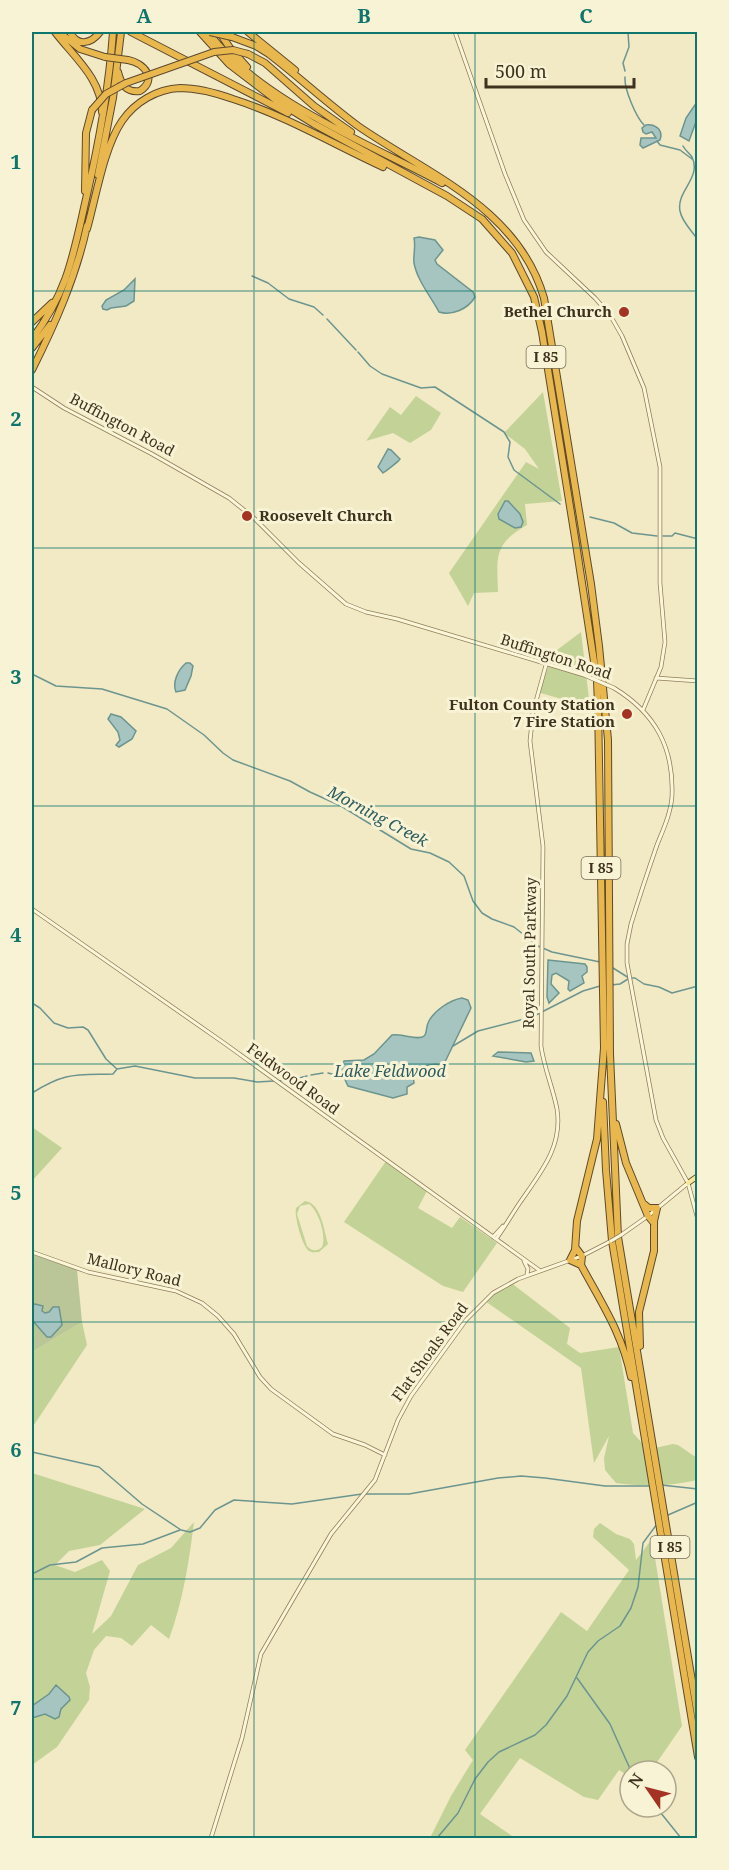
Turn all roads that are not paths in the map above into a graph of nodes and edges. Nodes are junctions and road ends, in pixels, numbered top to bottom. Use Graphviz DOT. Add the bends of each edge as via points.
graph roads {
  1 [pos="57,32"];
  2 [pos="70,32"];
  3 [pos="100,32"];
  4 [pos="113,32"];
  5 [pos="121,32"];
  6 [pos="200,32"];
  7 [pos="209,32"];
  8 [pos="219,32"];
  9 [pos="248,32"];
  10 [pos="454,32"];
  11 [pos="132,33"];
  12 [pos="118,66"];
  13 [pos="274,92"];
  14 [pos="333,105"];
  15 [pos="100,134"];
  16 [pos="346,142"];
  17 [pos="385,153"];
  18 [pos="436,190"];
  19 [pos="481,206"];
  20 [pos="81,221"];
  21 [pos="87,229"];
  22 [pos="64,293"];
  23 [pos="32,322"];
  24 [pos="32,339"];
  25 [pos="32,348"];
  26 [pos="32,370"];
  27 [pos="32,387"];
  28 [pos="546,664"];
  29 [pos="656,678"];
  30 [pos="698,681"];
  31 [pos="646,701"];
  32 [pos="635,703"];
  33 [pos="643,710"];
  34 [pos="32,909"];
  35 [pos="610,1054"];
  36 [pos="603,1070"];
  37 [pos="698,1176"];
  38 [pos="688,1183"];
  39 [pos="644,1204"];
  40 [pos="657,1208"];
  41 [pos="648,1216"];
  42 [pos="698,1220"];
  43 [pos="654,1224"];
  44 [pos="494,1238"];
  45 [pos="576,1246"];
  46 [pos="32,1252"];
  47 [pos="582,1256"];
  48 [pos="521,1257"];
  49 [pos="570,1260"];
  50 [pos="581,1265"];
  51 [pos="539,1270"];
  52 [pos="525,1276"];
  53 [pos="642,1376"];
  54 [pos="646,1442"];
  55 [pos="385,1455"];
  56 [pos="698,1717"];
  57 [pos="698,1757"];
  58 [pos="211,1839"];
  1 -- 12 [label="highway, bridge" via="80,49 142,65 148,72 148,82 142,90 131,91 120,81"];
  1 -- 15 [label="highway" via="97,88 102,108"];
  2 -- 3 [label="highway" via="84,43"];
  4 -- 15 [label="highway"];
  5 -- 12 [label="highway"];
  6 -- 16 [label="highway, I 85" via="220,56 261,90"];
  7 -- 13 [label="highway, I 85" via="236,62"];
  7 -- 14 [label="highway, bridge" via="256,46"];
  8 -- 13 [label="highway" via="235,54"];
  9 -- 14 [label="highway"];
  10 -- 29 [label="street" via="524,220 553,260 610,315 644,388 660,467 660,583 665,642"];
  11 -- 16 [label="highway"];
  12 -- 21 [label="highway"];
  13 -- 17 [label="highway, I 85"];
  14 -- 19 [label="highway"];
  15 -- 20 [label="highway"];
  16 -- 18 [label="highway, I 85"];
  17 -- 19 [label="highway, I 85"];
  17 -- 20 [label="highway, bridge" via="322,112 265,63 248,54 214,52 126,83 106,94 92,110 86,133"];
  18 -- 21 [label="highway" via="253,106 198,89 172,89 141,102 119,125"];
  18 -- 36 [label="highway, I 85" via="476,214 505,243 527,279 540,321 597,681"];
  19 -- 35 [label="highway, I 85" via="519,245 544,298 591,585 608,740"];
  20 -- 22 [label="highway"];
  21 -- 22 [label="highway"];
  22 -- 23 [label="highway"];
  22 -- 24 [label="highway"];
  22 -- 25 [label="highway" via="50,324"];
  22 -- 26 [label="highway"];
  27 -- 28 [label="street, Buffington Road" via="229,498 346,604"];
  28 -- 32 [label="street, Buffington Road, bridge" via="614,688"];
  28 -- 44 [label="street, Royal South Parkway" via="530,741 543,846 541,1046 557,1109 558,1131 547,1164"];
  29 -- 30 [label="street"];
  29 -- 31 [label="street"];
  31 -- 32 [label="street"];
  31 -- 33 [label="street"];
  32 -- 33 [label="street, Buffington Road"];
  33 -- 38 [label="street, Buffington Road" via="665,744 672,796 631,924 627,963 656,1120"];
  34 -- 44 [label="street, Feldwood Road"];
  35 -- 39 [label="highway" via="620,1145"];
  35 -- 53 [label="highway, I 85" via="618,1237"];
  36 -- 45 [label="highway" via="597,1139 577,1221"];
  36 -- 54 [label="highway, I 85" via="612,1240"];
  37 -- 38 [label="main road, Flat Shoals Road"];
  38 -- 40 [label="street, Flat Shoals Road"];
  38 -- 42 [label="street, Buffington Road"];
  39 -- 40 [label="highway"];
  39 -- 41 [label="highway"];
  40 -- 41 [label="street, Flat Shoals Road"];
  40 -- 43 [label="highway"];
  41 -- 43 [label="highway"];
  41 -- 47 [label="street, Flat Shoals Road, bridge"];
  43 -- 53 [label="highway" via="654,1251 639,1312"];
  44 -- 48 [label="street, Feldwood Road"];
  45 -- 47 [label="highway"];
  45 -- 49 [label="highway"];
  46 -- 55 [label="street, Mallory Road" via="88,1272 176,1291 202,1303 234,1334 271,1389 333,1434"];
  47 -- 49 [label="street, Flat Shoals Road"];
  47 -- 50 [label="highway"];
  48 -- 51 [label="street, Feldwood Road"];
  48 -- 52 [label="street" via="528,1269"];
  49 -- 50 [label="highway"];
  49 -- 51 [label="street, Flat Shoals Road"];
  50 -- 54 [label="highway" via="626,1352"];
  51 -- 52 [label="street, Flat Shoals Road"];
  52 -- 55 [label="street, Flat Shoals Road" via="493,1293 466,1320 406,1404"];
  53 -- 56 [label="highway, I 85"];
  54 -- 57 [label="highway, I 85"];
  55 -- 58 [label="street, Flat Shoals Road" via="375,1480 326,1542 261,1654 240,1746"];
}
